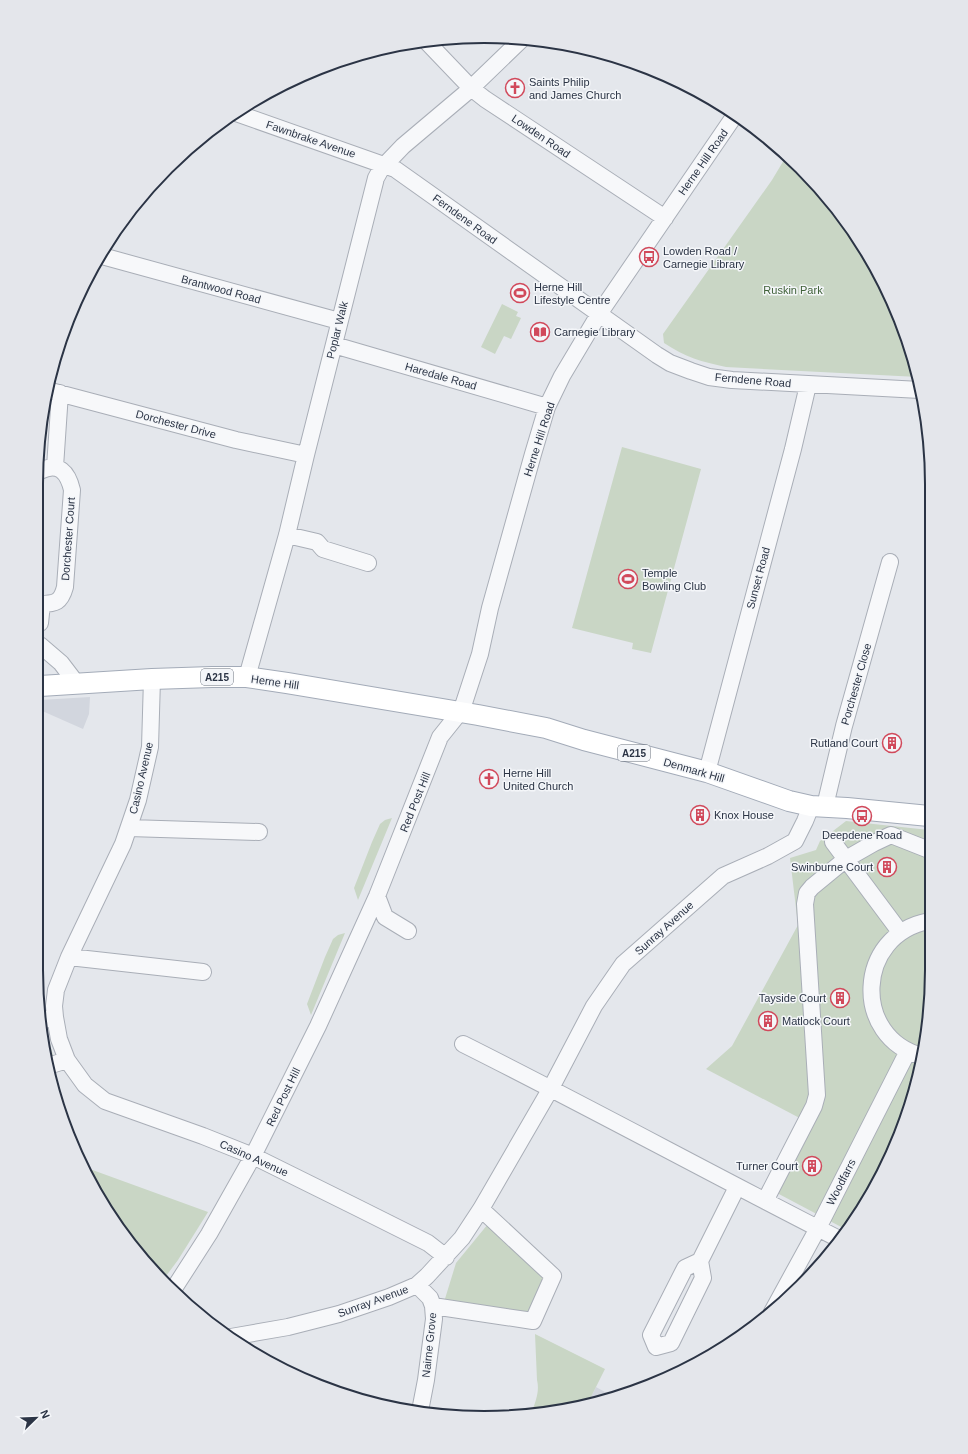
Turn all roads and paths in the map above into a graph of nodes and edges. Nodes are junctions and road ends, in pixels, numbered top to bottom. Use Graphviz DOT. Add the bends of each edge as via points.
graph roads {
  1 [pos="516,44"];
  2 [pos="434,46"];
  3 [pos="471,88"];
  4 [pos="242,115"];
  5 [pos="733,120"];
  6 [pos="386,166"];
  7 [pos="665,218"];
  8 [pos="106,257"];
  9 [pos="598,314"];
  10 [pos="339,321"];
  11 [pos="334,345"];
  12 [pos="808,385"];
  13 [pos="915,390"];
  14 [pos="53,391"];
  15 [pos="547,407"];
  16 [pos="306,455"];
  17 [pos="56,467"];
  18 [pos="44,468"];
  19 [pos="287,535"];
  20 [pos="890,562"];
  21 [pos="368,563"];
  22 [pos="43,604"];
  23 [pos="43,648"];
  24 [pos="247,677"];
  25 [pos="152,679"];
  26 [pos="77,684"];
  27 [pos="43,686"];
  28 [pos="460,712"];
  29 [pos="707,772"];
  30 [pos="818,806"];
  31 [pos="925,816"];
  32 [pos="128,828"];
  33 [pos="259,832"];
  34 [pos="833,842"];
  35 [pos="925,848"];
  36 [pos="846,859"];
  37 [pos="377,896"];
  38 [pos="925,922"];
  39 [pos="408,931"];
  40 [pos="900,932"];
  41 [pos="69,957"];
  42 [pos="203,972"];
  43 [pos="47,1019"];
  44 [pos="463,1044"];
  45 [pos="915,1053"];
  46 [pos="67,1060"];
  47 [pos="53,1064"];
  48 [pos="551,1088"];
  49 [pos="253,1156"];
  50 [pos="737,1187"];
  51 [pos="765,1201"];
  52 [pos="481,1209"];
  53 [pos="818,1228"];
  54 [pos="835,1237"];
  55 [pos="446,1257"];
  56 [pos="700,1261"];
  57 [pos="417,1285"];
  58 [pos="176,1286"];
  59 [pos="780,1297"];
  60 [pos="434,1306"];
  61 [pos="237,1336"];
  62 [pos="421,1406"];
  1 -- 3 [label="street, Poplar Walk"];
  2 -- 3 [label="street, Lowden Road"];
  3 -- 6 [label="street, Poplar Walk" via="403,146"];
  3 -- 7 [label="street, Lowden Road"];
  4 -- 6 [label="street, Fawnbrake Avenue"];
  5 -- 7 [label="street, Herne Hill Road"];
  6 -- 9 [label="street, Ferndene Road" via="395,169"];
  6 -- 10 [label="street, Poplar Walk" via="373,186"];
  7 -- 9 [label="street, Herne Hill Road"];
  8 -- 10 [label="street, Brantwood Road"];
  9 -- 12 [label="street, Ferndene Road" via="670,363 709,377"];
  9 -- 15 [label="street, Herne Hill Road"];
  10 -- 11 [label="street, Poplar Walk"];
  11 -- 15 [label="street, Haredale Road"];
  11 -- 16 [label="street, Poplar Walk"];
  12 -- 13 [label="street, Ferndene Road"];
  12 -- 29 [label="street, Sunset Road"];
  14 -- 16 [label="street, Dorchester Drive" via="236,440"];
  14 -- 17 [label="street"];
  15 -- 28 [label="street, Herne Hill Road" via="490,608 480,654"];
  16 -- 19 [label="street, Poplar Walk"];
  17 -- 18 [label="street"];
  17 -- 22 [label="street, Dorchester Court" via="64,471 70,479 72,490 65,587 62,597 54,603"];
  19 -- 21 [label="street" via="317,542 323,549"];
  19 -- 24 [label="street, Poplar Walk"];
  20 -- 30 [label="street, Porchester Close" via="844,726"];
  23 -- 26 [label="street" via="61,663"];
  24 -- 25 [label="main road, Herne Hill / A215"];
  24 -- 28 [label="main road, Herne Hill / A215"];
  25 -- 26 [label="main road, Herne Hill / A215"];
  25 -- 32 [label="street, Casino Avenue" via="150,747"];
  26 -- 27 [label="main road, Herne Hill / A215"];
  28 -- 29 [label="main road, Denmark Hill / A215" via="546,728"];
  28 -- 37 [label="street, Red Post Hill" via="440,737"];
  29 -- 30 [label="main road, Denmark Hill / A215" via="789,801"];
  30 -- 31 [label="main road, Denmark Hill / A215"];
  30 -- 48 [label="street, Sunray Avenue" via="805,821 795,841 723,876 623,964 594,1006"];
  32 -- 33 [label="street, Casino Avenue"];
  32 -- 41 [label="street, Casino Avenue" via="123,844"];
  34 -- 36 [label="street"];
  35 -- 36 [label="street" via="891,835"];
  36 -- 40 [label="street"];
  36 -- 51 [label="street" via="807,893 805,904 817,1095 814,1106"];
  37 -- 39 [label="street" via="385,917"];
  37 -- 49 [label="street, Red Post Hill" via="318,1026"];
  38 -- 40 [label="street"];
  40 -- 45 [label="street" via="882,951 876,962 872,974 872,1000 880,1024 892,1039"];
  41 -- 42 [label="street"];
  41 -- 43 [label="street, Casino Avenue" via="56,990 54,1006"];
  43 -- 46 [label="street, Casino Avenue" via="59,1039"];
  44 -- 48 [label="street"];
  45 -- 53 [label="street, Woodfarrs"];
  46 -- 47 [label="street"];
  46 -- 49 [label="street, Casino Avenue" via="84,1085 105,1101"];
  48 -- 50 [label="street"];
  48 -- 52 [label="street, Sunray Avenue"];
  49 -- 55 [label="street, Casino Avenue" via="428,1244"];
  49 -- 58 [label="street, Red Post Hill" via="209,1234"];
  50 -- 51 [label="street"];
  50 -- 56 [label="street"];
  51 -- 53 [label="street"];
  52 -- 55 [label="street, Sunray Avenue"];
  52 -- 60 [label="street" via="553,1276 533,1321"];
  53 -- 54 [label="street"];
  53 -- 59 [label="street, Woodfarrs"];
  55 -- 57 [label="street, Sunray Avenue"];
  56 -- 56 [label="street" via="703,1278 671,1344 656,1347 651,1335 685,1268"];
  57 -- 60 [label="street, Nairne Grove"];
  57 -- 61 [label="street, Sunray Avenue" via="339,1314"];
  60 -- 62 [label="street, Nairne Grove" via="432,1338"];
}
